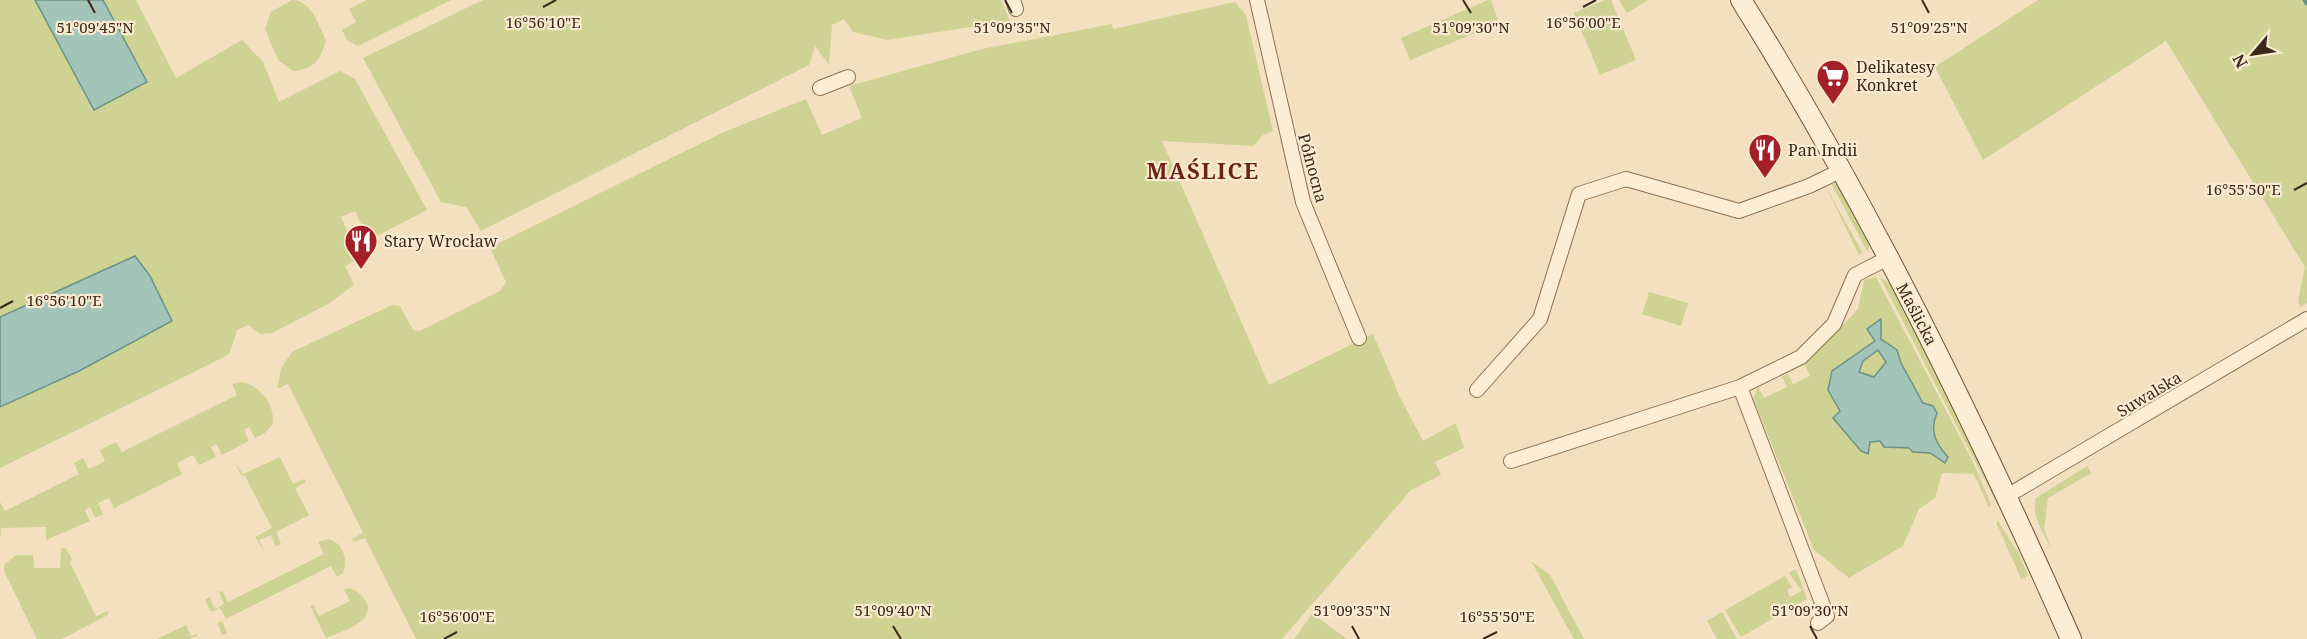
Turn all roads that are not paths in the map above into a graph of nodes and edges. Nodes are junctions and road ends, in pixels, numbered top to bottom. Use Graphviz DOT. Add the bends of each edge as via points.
graph roads {
  1 [pos="1257,0"];
  2 [pos="1741,0"];
  3 [pos="848,78"];
  4 [pos="820,88"];
  5 [pos="1840,171"];
  6 [pos="1887,258"];
  7 [pos="2307,319"];
  8 [pos="1359,338"];
  9 [pos="1740,387"];
  10 [pos="1477,390"];
  11 [pos="1511,461"];
  12 [pos="2007,496"];
  13 [pos="1818,623"];
  14 [pos="2071,639"];
  1 -- 8 [label="street, Północna" via="1303,202"];
  2 -- 5 [label="street, Maślicka"];
  3 -- 4 [label="street"];
  5 -- 6 [label="street, Maślicka"];
  5 -- 10 [label="street" via="1739,212 1626,179 1579,194 1540,319"];
  6 -- 9 [label="street" via="1855,275 1834,324 1801,357"];
  6 -- 12 [label="street, Maślicka" via="1970,415"];
  7 -- 12 [label="street, Suwalska"];
  9 -- 11 [label="street"];
  9 -- 13 [label="street" via="1827,616"];
  12 -- 14 [label="street, Maślicka"];
}
